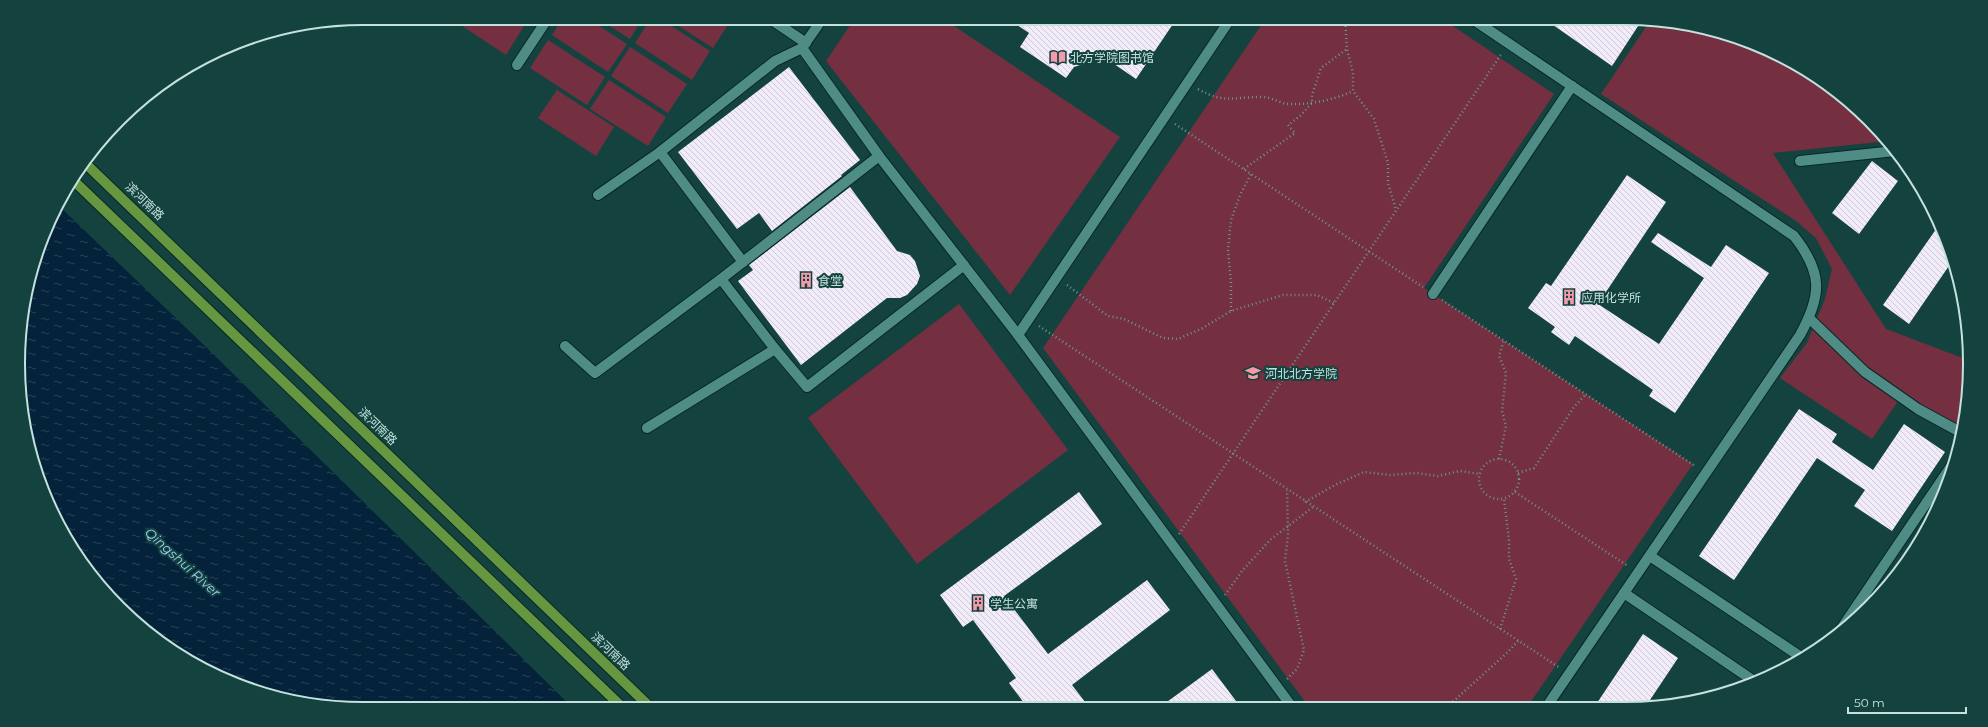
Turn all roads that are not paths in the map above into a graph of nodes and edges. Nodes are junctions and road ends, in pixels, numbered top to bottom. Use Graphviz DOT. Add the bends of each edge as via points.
graph roads {
  1 [pos="543,25"];
  2 [pos="778,25"];
  3 [pos="818,25"];
  4 [pos="1226,25"];
  5 [pos="1481,25"];
  6 [pos="804,45"];
  7 [pos="517,65"];
  8 [pos="1572,86"];
  9 [pos="660,152"];
  10 [pos="1889,152"];
  11 [pos="879,156"];
  12 [pos="1800,161"];
  13 [pos="88,166"];
  14 [pos="77,183"];
  15 [pos="598,195"];
  16 [pos="743,262"];
  17 [pos="964,265"];
  18 [pos="721,279"];
  19 [pos="1433,294"];
  20 [pos="1809,318"];
  21 [pos="1018,335"];
  22 [pos="565,346"];
  23 [pos="775,349"];
  24 [pos="647,428"];
  25 [pos="1956,430"];
  26 [pos="1942,479"];
  27 [pos="1650,556"];
  28 [pos="1624,593"];
  29 [pos="1849,617"];
  30 [pos="1798,655"];
  31 [pos="1749,678"];
  32 [pos="617,702"];
  33 [pos="645,702"];
  34 [pos="1288,702"];
  35 [pos="1550,702"];
  1 -- 7 [label="lane"];
  2 -- 6 [label="lane"];
  3 -- 6 [label="lane"];
  4 -- 21 [label="lane"];
  5 -- 8 [label="lane"];
  6 -- 9 [label="lane" via="775,61"];
  6 -- 11 [label="lane"];
  8 -- 19 [label="lane"];
  8 -- 20 [label="lane" via="1794,236 1805,251 1814,274 1817,293"];
  9 -- 15 [label="lane"];
  9 -- 16 [label="lane"];
  10 -- 12 [label="lane"];
  11 -- 16 [label="lane"];
  11 -- 17 [label="lane"];
  13 -- 33 [label="main road, 滨河南路"];
  14 -- 32 [label="main road"];
  16 -- 18 [label="lane"];
  17 -- 21 [label="lane"];
  17 -- 23 [label="lane" via="807,387"];
  18 -- 22 [label="lane" via="595,373"];
  18 -- 23 [label="lane"];
  20 -- 25 [label="lane" via="1865,372 1918,409"];
  20 -- 27 [label="lane"];
  21 -- 34 [label="lane"];
  23 -- 24 [label="lane"];
  26 -- 29 [label="lane"];
  27 -- 28 [label="lane"];
  27 -- 30 [label="lane"];
  28 -- 31 [label="lane"];
  28 -- 35 [label="lane"];
}
